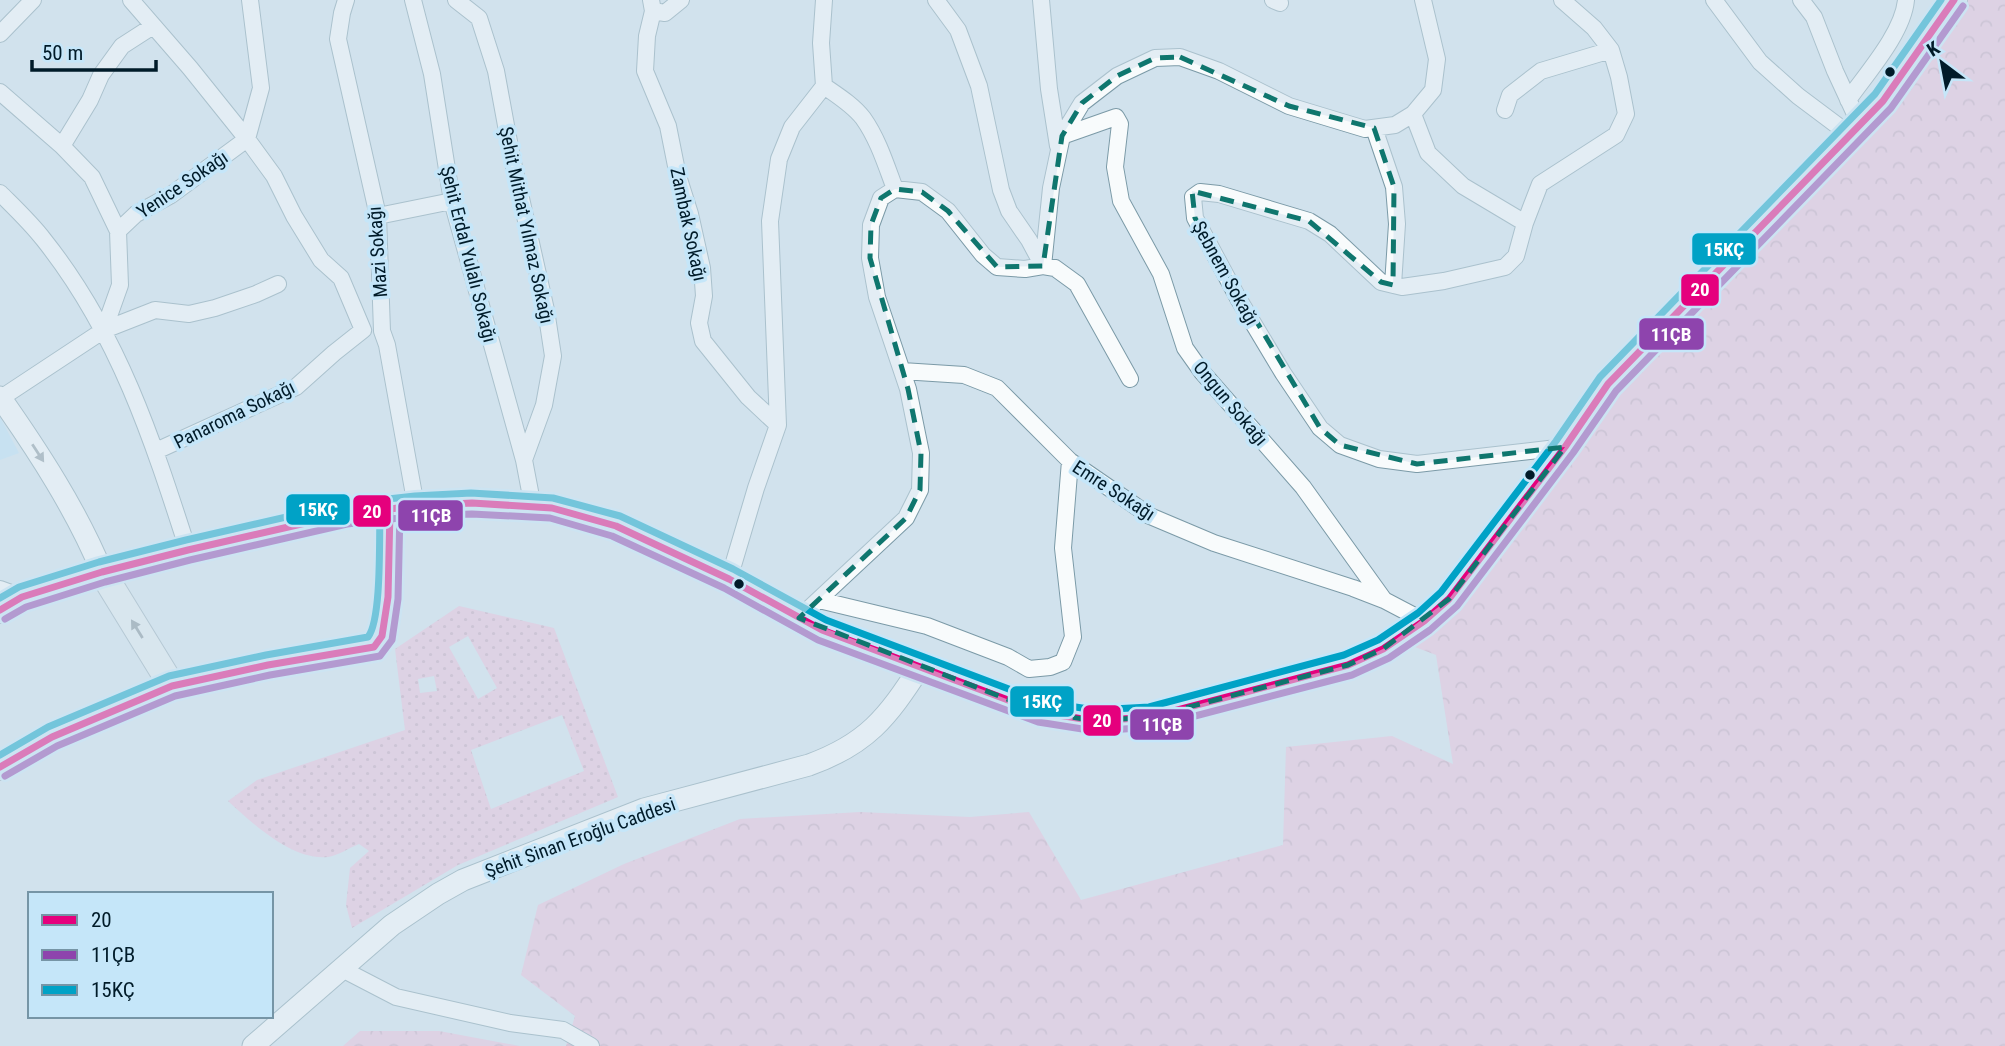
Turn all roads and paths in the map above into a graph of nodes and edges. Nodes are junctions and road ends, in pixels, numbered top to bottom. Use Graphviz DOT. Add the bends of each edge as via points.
graph roads {
  1 [pos="33,0"];
  2 [pos="131,0"];
  3 [pos="250,0"];
  4 [pos="346,0"];
  5 [pos="413,0"];
  6 [pos="456,0"];
  7 [pos="681,0"];
  8 [pos="824,0"];
  9 [pos="936,0"];
  10 [pos="1041,0"];
  11 [pos="1423,0"];
  12 [pos="1562,0"];
  13 [pos="1714,0"];
  14 [pos="1801,0"];
  15 [pos="1906,0"];
  16 [pos="1954,0"];
  17 [pos="652,6"];
  18 [pos="153,26"];
  19 [pos="0,34"];
  20 [pos="1611,50"];
  21 [pos="824,86"];
  22 [pos="0,92"];
  23 [pos="1848,100"];
  24 [pos="1505,110"];
  25 [pos="1413,114"];
  26 [pos="1374,128"];
  27 [pos="1855,130"];
  28 [pos="247,139"];
  29 [pos="1061,144"];
  30 [pos="62,146"];
  31 [pos="895,189"];
  32 [pos="0,193"];
  33 [pos="452,201"];
  34 [pos="378,216"];
  35 [pos="1525,223"];
  36 [pos="118,231"];
  37 [pos="1043,266"];
  38 [pos="278,284"];
  39 [pos="1393,285"];
  40 [pos="104,330"];
  41 [pos="363,330"];
  42 [pos="382,331"];
  43 [pos="902,371"];
  44 [pos="1130,379"];
  45 [pos="0,397"];
  46 [pos="778,425"];
  47 [pos="1565,447"];
  48 [pos="156,451"];
  49 [pos="524,460"];
  50 [pos="1070,461"];
  51 [pos="533,507"];
  52 [pos="403,508"];
  53 [pos="188,550"];
  54 [pos="102,572"];
  55 [pos="729,579"];
  56 [pos="8,598"];
  57 [pos="818,600"];
  58 [pos="1384,600"];
  59 [pos="799,618"];
  60 [pos="1424,621"];
  61 [pos="920,667"];
  62 [pos="172,685"];
  63 [pos="0,766"];
  64 [pos="342,969"];
  65 [pos="253,1046"];
  66 [pos="591,1046"];
  1 -- 19 [label="street"];
  2 -- 18 [label="street"];
  3 -- 28 [label="street" via="261,88"];
  4 -- 34 [label="street, Mazi Sokağı" via="338,39"];
  5 -- 33 [label="street, Şehit Erdal Yulalı Sokağı" via="432,74"];
  6 -- 49 [label="street, Şehit Mithat Yılmaz Sokağı" via="479,18 496,71 553,356 544,405"];
  7 -- 17 [label="street" via="664,13"];
  8 -- 21 [label="street"];
  9 -- 37 [label="street" via="958,30 979,86 1009,211"];
  10 -- 29 [label="street" via="1049,89"];
  11 -- 25 [label="street" via="1437,59 1433,90"];
  12 -- 20 [label="street"];
  13 -- 27 [label="street" via="1760,62 1798,96"];
  14 -- 23 [label="street" via="1814,17"];
  15 -- 23 [label="street" via="1896,31"];
  16 -- 27 [label="main road" via="1883,101"];
  17 -- 46 [label="street, Zambak Sokağı" via="645,71 668,126 702,268 704,296 699,323 704,341 748,397"];
  18 -- 28 [label="street"];
  18 -- 30 [label="street" via="122,46"];
  20 -- 24 [label="street" via="1541,71 1510,95"];
  20 -- 35 [label="street" via="1626,114 1616,135 1540,184"];
  21 -- 31 [label="street" via="862,116"];
  21 -- 46 [label="street" via="792,127 779,159 770,221"];
  22 -- 30 [label="street"];
  23 -- 27 [label="street"];
  25 -- 26 [label="street" via="1395,125"];
  25 -- 35 [label="street" via="1428,153 1463,186"];
  26 -- 29 [label="street" via="1364,130 1289,106 1180,57 1155,58 1117,76 1082,103"];
  26 -- 39 [label="street" via="1394,187"];
  27 -- 47 [label="main road" via="1608,384"];
  28 -- 36 [label="street, Yenice Sokağı"];
  28 -- 41 [label="street" via="274,176 321,260 341,278"];
  29 -- 37 [label="street"];
  29 -- 58 [label="street, Ongun Sokağı" via="1116,117 1120,124 1115,167 1121,201 1161,274 1185,348 1303,487"];
  30 -- 36 [label="street" via="92,177"];
  31 -- 37 [label="street" via="922,192 948,211 997,267"];
  31 -- 43 [label="street" via="881,198 872,225 870,258 877,297"];
  32 -- 40 [label="street" via="44,239"];
  33 -- 34 [label="street"];
  33 -- 49 [label="street, Şehit Erdal Yulalı Sokağı"];
  34 -- 42 [label="street, Mazi Sokağı"];
  35 -- 39 [label="street" via="1516,256 1505,267 1444,281"];
  36 -- 40 [label="street" via="120,285"];
  37 -- 44 [label="street" via="1055,268 1077,284"];
  38 -- 40 [label="street" via="215,308 190,314 155,310"];
  39 -- 47 [label="street, Şebnem Sokağı" via="1381,282 1330,234 1309,221 1219,194 1200,192 1193,197 1195,218 1238,298 1320,428 1340,444 1379,458 1417,464"];
  40 -- 45 [label="street"];
  40 -- 48 [label="street"];
  41 -- 42 [label="street"];
  41 -- 48 [label="street, Panaroma Sokağı" via="296,387"];
  42 -- 52 [label="street, Mazi Sokağı"];
  43 -- 50 [label="street, Emre Sokağı" via="964,374 997,388"];
  43 -- 57 [label="street" via="921,453 920,490 906,518"];
  45 -- 54 [label="street, one-way" via="44,462"];
  46 -- 55 [label="street"];
  47 -- 60 [label="main road" via="1449,599"];
  48 -- 53 [label="street"];
  49 -- 51 [label="street, Şehit Erdal Yulalı Sokağı"];
  50 -- 57 [label="street" via="1063,548 1073,637 1063,662 1029,669 927,626"];
  50 -- 58 [label="street, Emre Sokağı" via="1150,516 1213,543"];
  51 -- 52 [label="main road" via="472,503"];
  51 -- 55 [label="main road" via="616,526"];
  52 -- 53 [label="main road" via="345,514"];
  52 -- 62 [label="main road" via="382,636 374,647"];
  53 -- 54 [label="main road"];
  54 -- 56 [label="main road"];
  62 -- 54 [label="main road, one-way"];
  55 -- 59 [label="main road"];
  57 -- 59 [label="street"];
  58 -- 60 [label="street, Emre Sokağı"];
  59 -- 61 [label="main road"];
  60 -- 61 [label="main road" via="1349,664 1151,717 1095,721 1040,712"];
  61 -- 64 [label="street, Şehit Sinan Eroğlu Caddesi" via="886,717 831,757 644,809 463,880 391,925"];
  62 -- 63 [label="main road" via="52,737"];
  64 -- 65 [label="street, Şehit Sinan Eroğlu Caddesi"];
  64 -- 66 [label="street" via="396,997 563,1030"];
}
